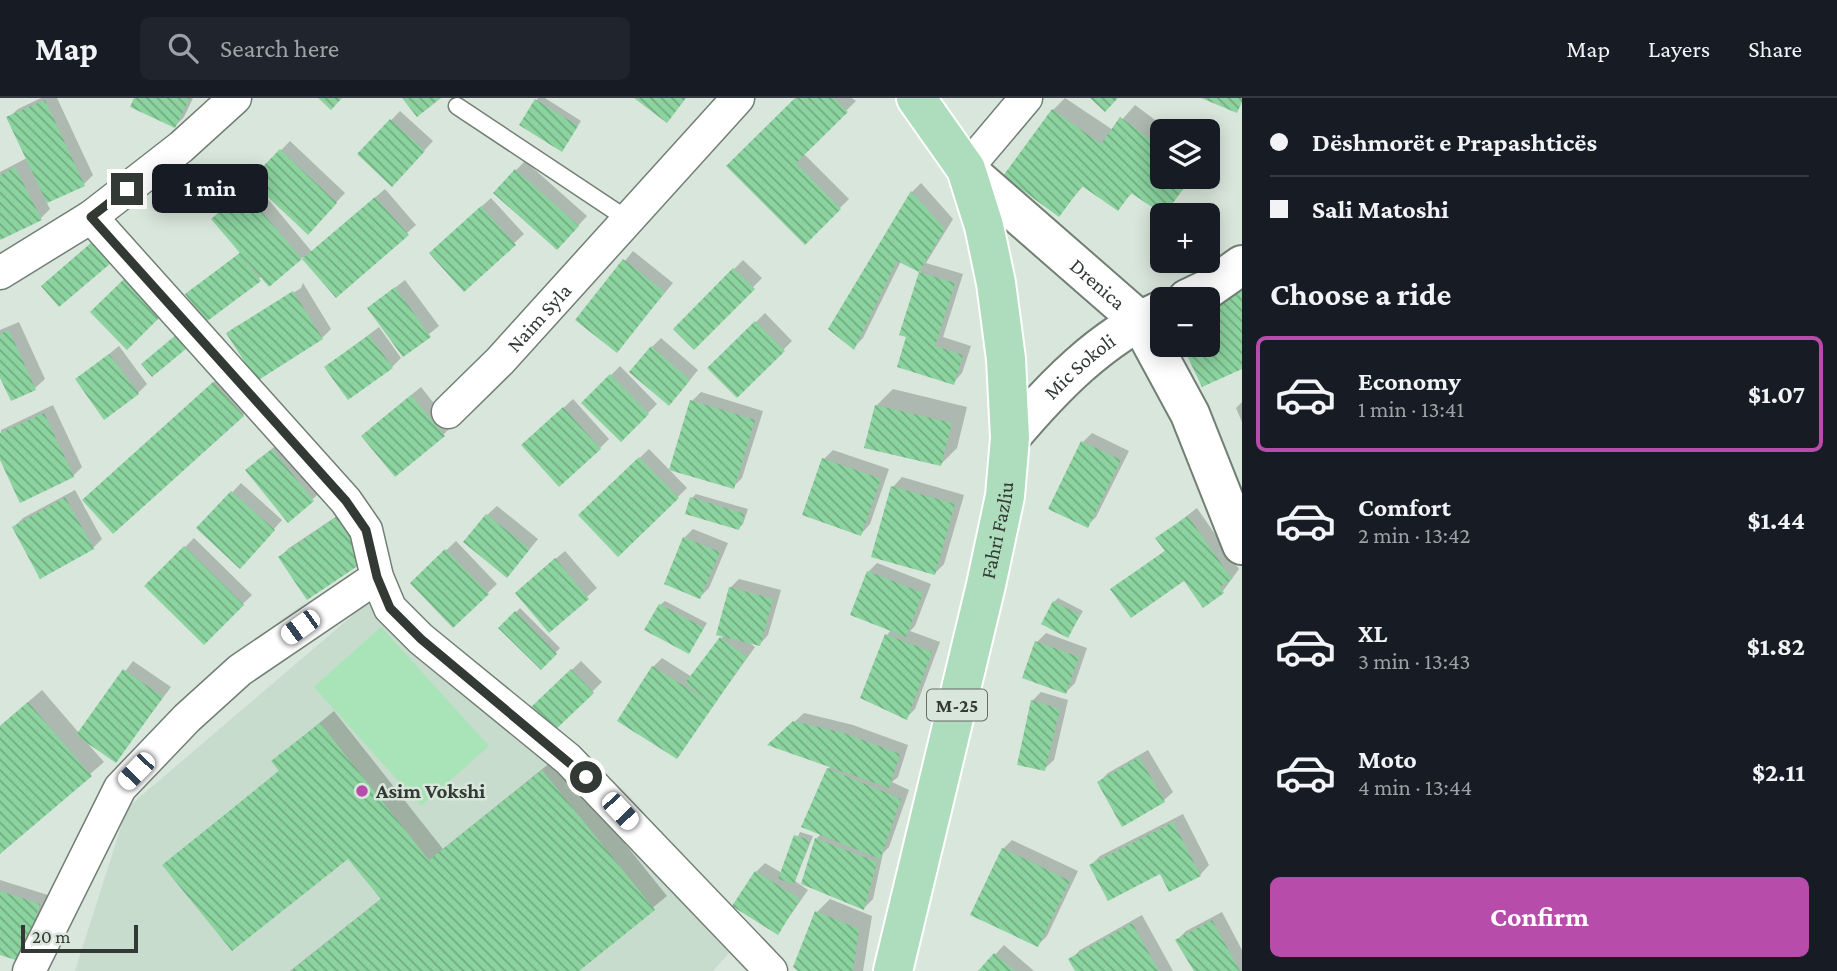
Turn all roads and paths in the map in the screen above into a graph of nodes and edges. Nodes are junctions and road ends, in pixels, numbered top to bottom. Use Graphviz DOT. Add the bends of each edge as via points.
graph roads {
  1 [pos="235,98"];
  2 [pos="738,98"];
  3 [pos="916,98"];
  4 [pos="1026,98"];
  5 [pos="457,106"];
  6 [pos="965,169"];
  7 [pos="91,217"];
  8 [pos="627,219"];
  9 [pos="1242,265"];
  10 [pos="0,273"];
  11 [pos="1211,287"];
  12 [pos="1150,314"];
  13 [pos="1150,316"];
  14 [pos="1168,357"];
  15 [pos="448,412"];
  16 [pos="1010,438"];
  17 [pos="1242,545"];
  18 [pos="377,577"];
  19 [pos="29,971"];
  20 [pos="771,971"];
  21 [pos="893,971"];
  1 -- 7 [label="street"];
  2 -- 8 [label="street, Naim Syla"];
  3 -- 6 [label="main road, Fahri Fazliu / M-25"];
  4 -- 6 [label="street"];
  5 -- 8 [label="lane"];
  6 -- 12 [label="street, Drenica"];
  6 -- 16 [label="main road, Fahri Fazliu / M-25" via="996,283"];
  7 -- 10 [label="street"];
  7 -- 18 [label="street" via="346,501 366,530"];
  8 -- 15 [label="street, Naim Syla"];
  9 -- 11 [label="street"];
  13 -- 16 [label="street, Mic Sokoli" via="1054,387"];
  14 -- 17 [label="street, Drenica"];
  16 -- 21 [label="main road, Fahri Fazliu / M-25" via="1005,496"];
  18 -- 19 [label="street" via="240,670 120,789"];
  18 -- 20 [label="street" via="390,608 405,624 568,759"];
}
